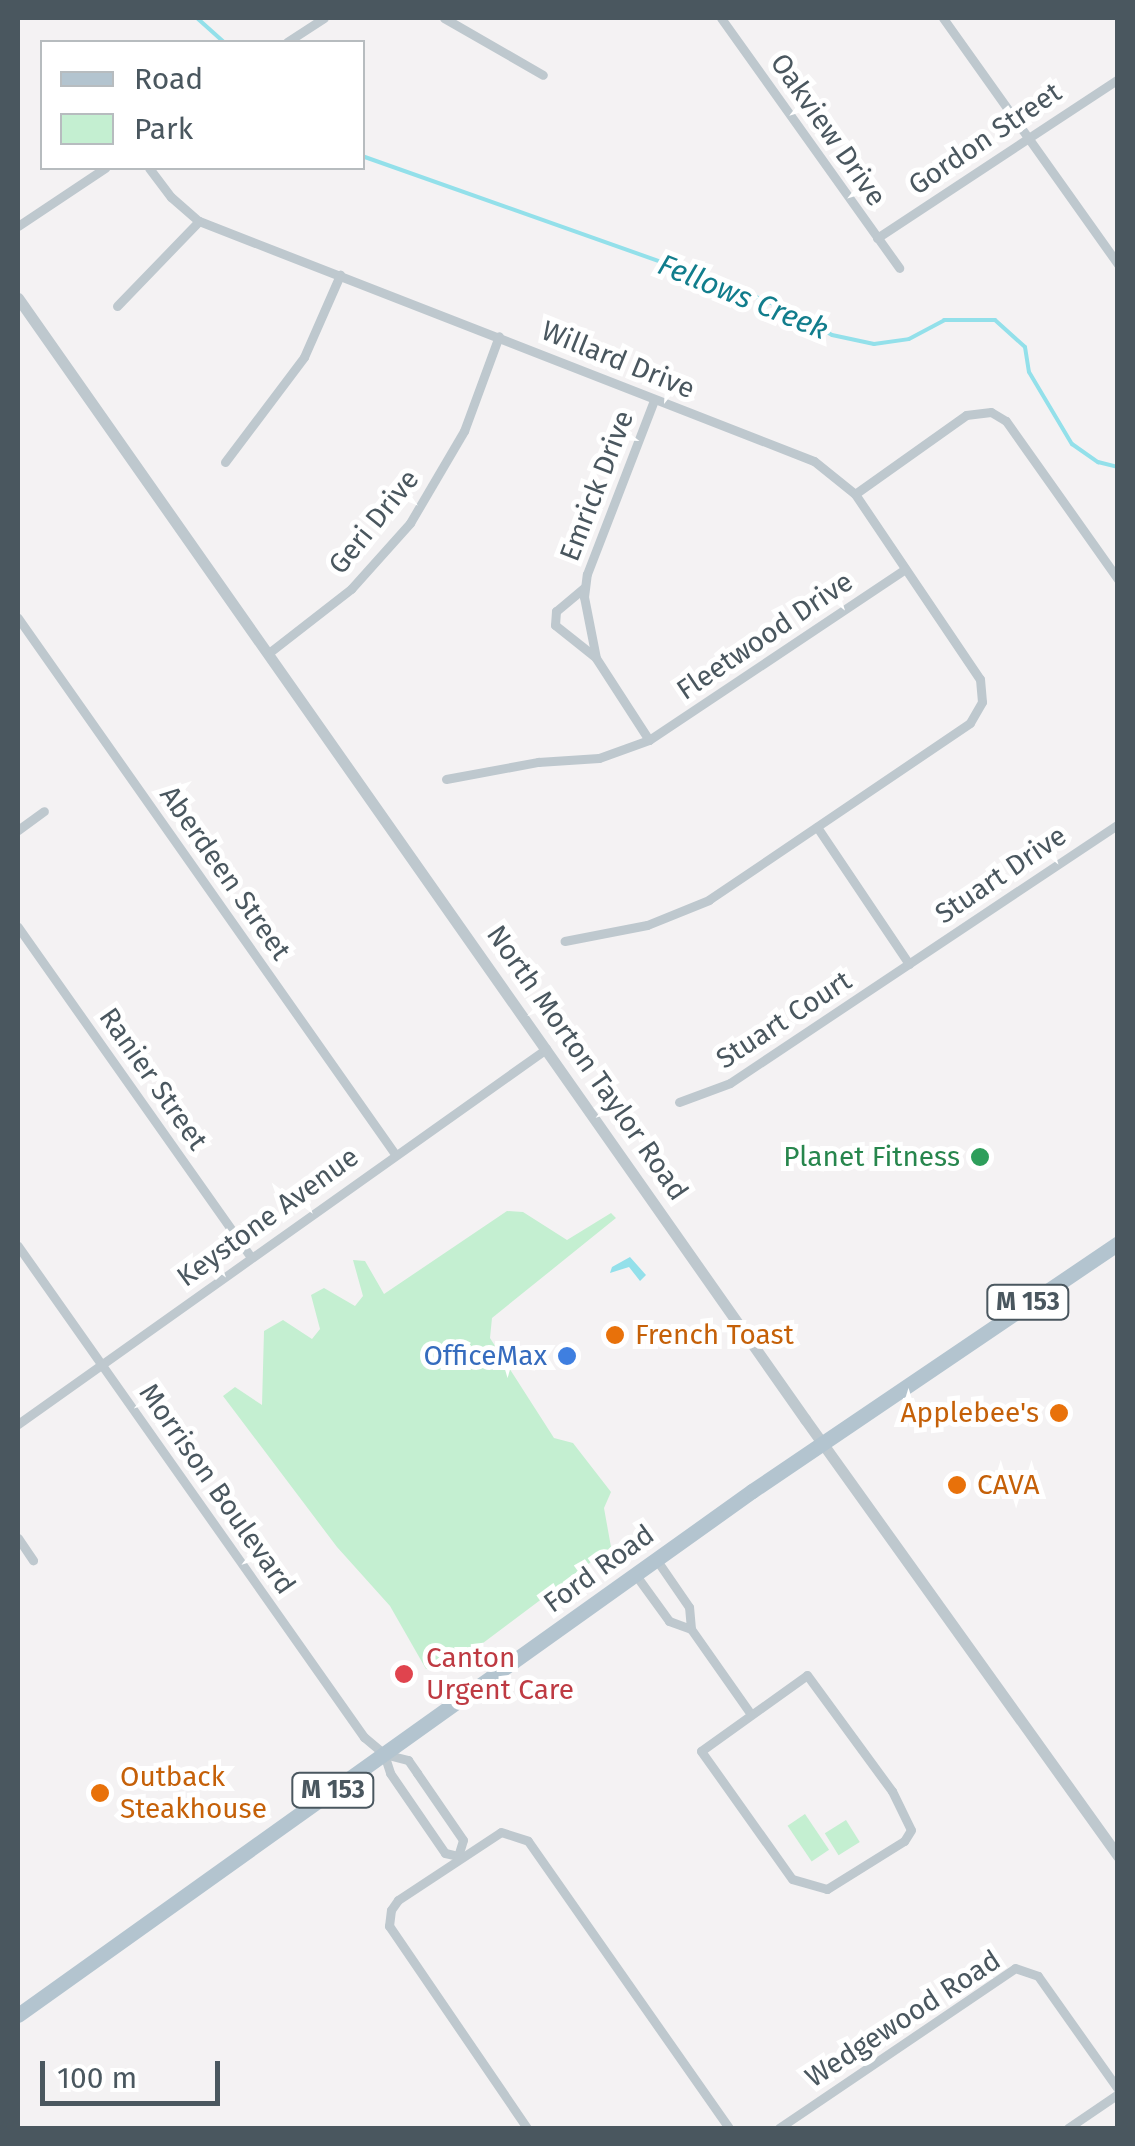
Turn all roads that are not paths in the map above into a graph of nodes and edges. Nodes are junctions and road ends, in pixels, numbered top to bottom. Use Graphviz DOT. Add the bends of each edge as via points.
graph roads {
  1 [pos="324,18"];
  2 [pos="444,18"];
  3 [pos="722,18"];
  4 [pos="943,18"];
  5 [pos="290,40"];
  6 [pos="542,75"];
  7 [pos="1118,78"];
  8 [pos="1028,138"];
  9 [pos="102,170"];
  10 [pos="151,170"];
  11 [pos="199,220"];
  12 [pos="18,226"];
  13 [pos="878,238"];
  14 [pos="1118,264"];
  15 [pos="899,268"];
  16 [pos="340,274"];
  17 [pos="18,298"];
  18 [pos="117,306"];
  19 [pos="498,336"];
  20 [pos="654,400"];
  21 [pos="225,462"];
  22 [pos="855,494"];
  23 [pos="905,569"];
  24 [pos="1118,579"];
  25 [pos="585,588"];
  26 [pos="18,618"];
  27 [pos="270,652"];
  28 [pos="596,658"];
  29 [pos="649,740"];
  30 [pos="446,780"];
  31 [pos="44,811"];
  32 [pos="1118,824"];
  33 [pos="817,827"];
  34 [pos="18,830"];
  35 [pos="18,927"];
  36 [pos="565,942"];
  37 [pos="909,964"];
  38 [pos="546,1049"];
  39 [pos="678,1102"];
  40 [pos="396,1154"];
  41 [pos="1118,1243"];
  42 [pos="18,1246"];
  43 [pos="251,1257"];
  44 [pos="101,1364"];
  45 [pos="18,1424"];
  46 [pos="822,1442"];
  47 [pos="18,1538"];
  48 [pos="656,1559"];
  49 [pos="33,1560"];
  50 [pos="636,1574"];
  51 [pos="691,1629"];
  52 [pos="750,1713"];
  53 [pos="384,1754"];
  54 [pos="458,1856"];
  55 [pos="1118,1856"];
  56 [pos="18,2016"];
  57 [pos="1118,2091"];
  58 [pos="527,2128"];
  59 [pos="729,2128"];
  60 [pos="779,2128"];
  61 [pos="1068,2128"];
  1 -- 5 [label="street"];
  2 -- 6 [label="street"];
  3 -- 13 [label="street, Oakview Drive"];
  4 -- 8 [label="street"];
  7 -- 8 [label="street, Gordon Street"];
  8 -- 13 [label="street, Gordon Street"];
  8 -- 14 [label="street"];
  9 -- 12 [label="street"];
  10 -- 11 [label="street, Willard Drive"];
  11 -- 16 [label="street, Willard Drive"];
  11 -- 18 [label="street"];
  13 -- 15 [label="street, Oakview Drive"];
  16 -- 19 [label="street, Willard Drive"];
  16 -- 21 [label="street" via="304,356"];
  17 -- 27 [label="street, North Morton Taylor Road"];
  19 -- 20 [label="street, Willard Drive"];
  19 -- 27 [label="street, Geri Drive" via="464,431 410,522 350,588"];
  20 -- 22 [label="street, Willard Drive" via="814,461"];
  20 -- 25 [label="street, Emrick Drive"];
  22 -- 23 [label="street, Willard Drive"];
  22 -- 24 [label="street" via="966,415 987,411 1006,421"];
  23 -- 29 [label="street, Fleetwood Drive"];
  23 -- 33 [label="street, Willard Drive" via="975,671 982,698 970,723"];
  25 -- 28 [label="street, Emrick Drive" via="584,618"];
  25 -- 28 [label="street, Emrick Drive" via="556,611 555,625"];
  26 -- 40 [label="street, Aberdeen Street"];
  27 -- 38 [label="street, North Morton Taylor Road"];
  28 -- 29 [label="street, Emrick Drive"];
  29 -- 30 [label="street, Fleetwood Drive" via="599,758"];
  31 -- 34 [label="street"];
  32 -- 37 [label="street, Stuart Drive"];
  33 -- 36 [label="street" via="688,910"];
  33 -- 37 [label="street"];
  35 -- 43 [label="street, Ranier Street"];
  37 -- 39 [label="street, Stuart Court" via="730,1084"];
  38 -- 40 [label="street, Keystone Avenue"];
  38 -- 46 [label="street, North Morton Taylor Road"];
  40 -- 43 [label="street, Keystone Avenue"];
  41 -- 46 [label="main road, Ford Road / M 153"];
  42 -- 44 [label="street, Morrison Boulevard"];
  43 -- 44 [label="street, Keystone Avenue"];
  44 -- 45 [label="street, Keystone Avenue"];
  44 -- 53 [label="street, Morrison Boulevard" via="364,1737"];
  46 -- 48 [label="main road, Ford Road / M 153"];
  46 -- 55 [label="street, North Morton Taylor Road"];
  47 -- 49 [label="street"];
  48 -- 50 [label="main road, Ford Road / M 153"];
  48 -- 51 [label="street" via="689,1607"];
  50 -- 51 [label="street" via="669,1621"];
  50 -- 53 [label="main road, Ford Road / M 153"];
  51 -- 52 [label="street"];
  52 -- 52 [label="street" via="701,1751 792,1878 801,1885 837,1886 908,1838 906,1814 807,1675"];
  53 -- 54 [label="street" via="445,1853"];
  53 -- 54 [label="street" via="408,1760 463,1840"];
  53 -- 56 [label="main road, Ford Road / M 153"];
  54 -- 58 [label="street" via="398,1900 389,1926"];
  54 -- 59 [label="street" via="501,1832 528,1842"];
  57 -- 60 [label="street, Wedgewood Road" via="1038,1976 1014,1968"];
  57 -- 61 [label="street"];
}
